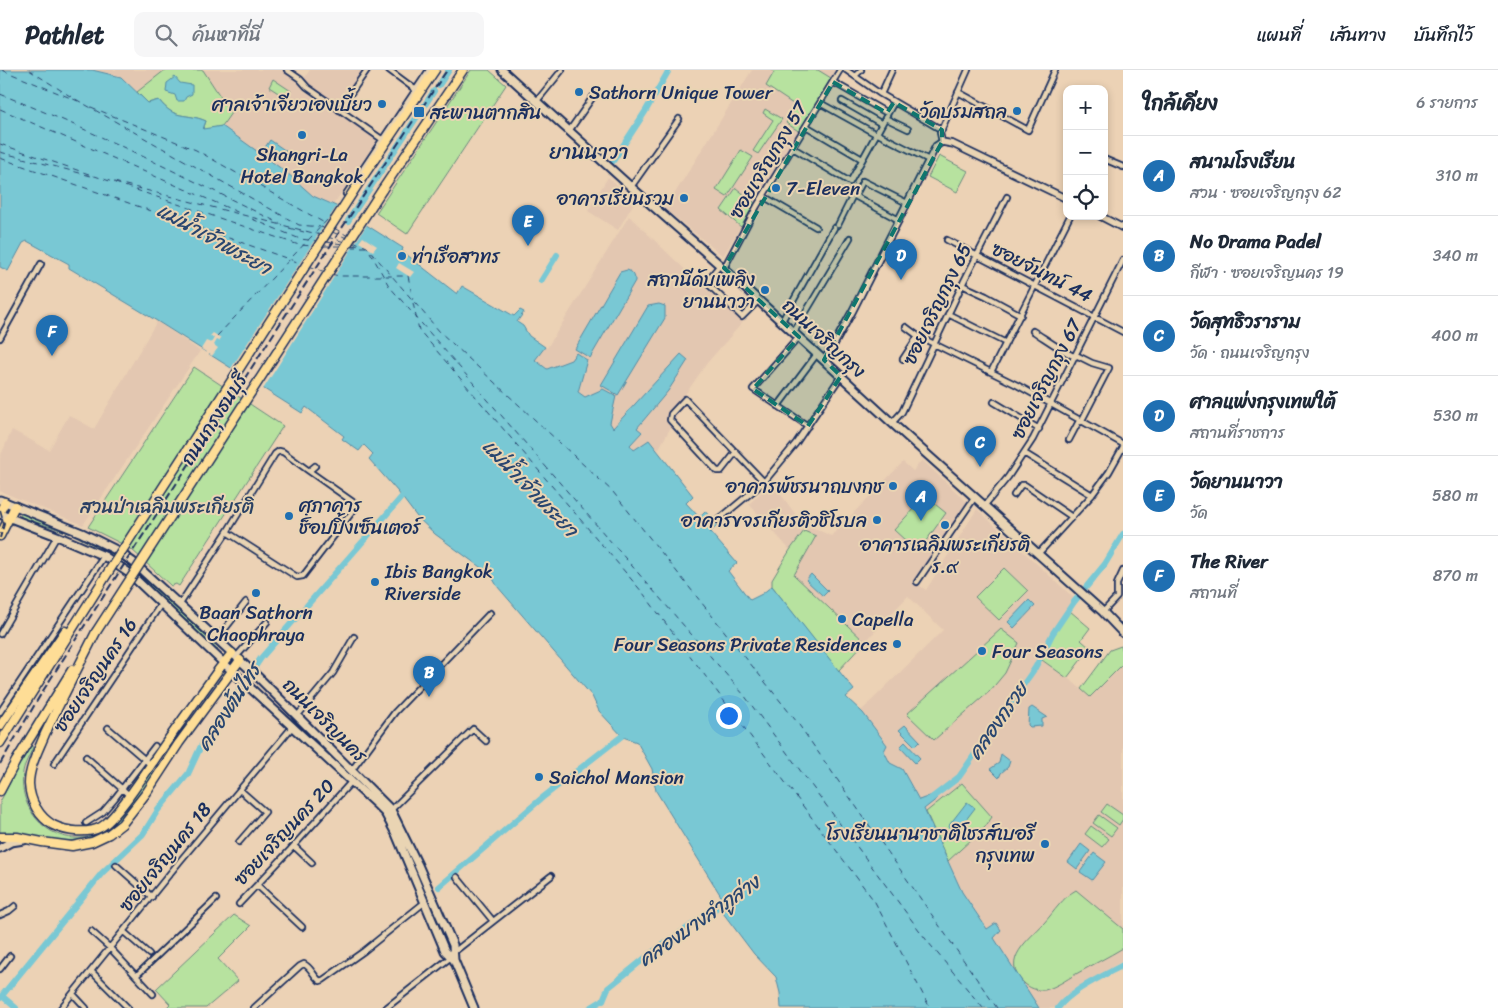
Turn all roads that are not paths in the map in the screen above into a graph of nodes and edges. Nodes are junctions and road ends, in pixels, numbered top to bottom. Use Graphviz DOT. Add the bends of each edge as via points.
graph roads {
  1 [pos="287,70"];
  2 [pos="367,70"];
  3 [pos="388,70"];
  4 [pos="429,70"];
  5 [pos="435,70"];
  6 [pos="463,70"];
  7 [pos="502,70"];
  8 [pos="562,70"];
  9 [pos="840,70"];
  10 [pos="846,70"];
  11 [pos="861,70"];
  12 [pos="892,70"];
  13 [pos="968,70"];
  14 [pos="1056,70"];
  15 [pos="855,76"];
  16 [pos="833,82"];
  17 [pos="416,90"];
  18 [pos="958,92"];
  19 [pos="595,94"];
  20 [pos="880,94"];
  21 [pos="842,101"];
  22 [pos="536,102"];
  23 [pos="894,102"];
  24 [pos="820,104"];
  25 [pos="339,110"];
  26 [pos="886,116"];
  27 [pos="679,119"];
  28 [pos="882,124"];
  29 [pos="806,126"];
  30 [pos="908,129"];
  31 [pos="942,130"];
  32 [pos="570,131"];
  33 [pos="877,134"];
  34 [pos="383,140"];
  35 [pos="942,142"];
  36 [pos="793,148"];
  37 [pos="862,159"];
  38 [pos="929,160"];
  39 [pos="1108,161"];
  40 [pos="1123,167"];
  41 [pos="631,187"];
  42 [pos="346,194"];
  43 [pos="763,196"];
  44 [pos="855,196"];
  45 [pos="1007,197"];
  46 [pos="1063,197"];
  47 [pos="907,202"];
  48 [pos="899,220"];
  49 [pos="1068,220"];
  50 [pos="1108,220"];
  51 [pos="816,227"];
  52 [pos="1123,228"];
  53 [pos="850,238"];
  54 [pos="947,240"];
  55 [pos="977,256"];
  56 [pos="1123,260"];
  57 [pos="41,264"];
  58 [pos="722,266"];
  59 [pos="962,285"];
  60 [pos="1035,287"];
  61 [pos="759,300"];
  62 [pos="948,314"];
  63 [pos="1021,315"];
  64 [pos="1095,317"];
  65 [pos="782,321"];
  66 [pos="906,327"];
  67 [pos="1033,332"];
  68 [pos="1123,332"];
  69 [pos="797,335"];
  70 [pos="918,336"];
  71 [pos="0,338"];
  72 [pos="1006,343"];
  73 [pos="935,344"];
  74 [pos="817,354"];
  75 [pos="1075,356"];
  76 [pos="903,359"];
  77 [pos="824,360"];
  78 [pos="991,372"];
  79 [pos="841,376"];
  80 [pos="994,402"];
  81 [pos="1051,404"];
  82 [pos="778,406"];
  83 [pos="1080,421"];
  84 [pos="892,423"];
  85 [pos="808,426"];
  86 [pos="1039,429"];
  87 [pos="1069,440"];
  88 [pos="1123,446"];
  89 [pos="736,452"];
  90 [pos="1024,453"];
  91 [pos="315,466"];
  92 [pos="309,471"];
  93 [pos="764,482"];
  94 [pos="1014,495"];
  95 [pos="1092,495"];
  96 [pos="975,497"];
  97 [pos="2,501"];
  98 [pos="15,506"];
  99 [pos="984,506"];
  100 [pos="0,513"];
  101 [pos="1072,517"];
  102 [pos="9,518"];
  103 [pos="718,520"];
  104 [pos="227,532"];
  105 [pos="0,536"];
  106 [pos="57,536"];
  107 [pos="1038,554"];
  108 [pos="104,556"];
  109 [pos="1123,570"];
  110 [pos="109,571"];
  111 [pos="917,582"];
  112 [pos="246,602"];
  113 [pos="161,604"];
  114 [pos="180,604"];
  115 [pos="1103,612"];
  116 [pos="490,613"];
  117 [pos="267,622"];
  118 [pos="1122,630"];
  119 [pos="96,632"];
  120 [pos="0,634"];
  121 [pos="354,637"];
  122 [pos="217,639"];
  123 [pos="236,657"];
  124 [pos="223,662"];
  125 [pos="232,671"];
  126 [pos="0,712"];
  127 [pos="298,715"];
  128 [pos="0,726"];
  129 [pos="293,726"];
  130 [pos="108,728"];
  131 [pos="486,741"];
  132 [pos="0,743"];
  133 [pos="155,746"];
  134 [pos="86,757"];
  135 [pos="149,763"];
  136 [pos="54,764"];
  137 [pos="161,770"];
  138 [pos="352,770"];
  139 [pos="352,781"];
  140 [pos="122,789"];
  141 [pos="240,790"];
  142 [pos="0,791"];
  143 [pos="129,795"];
  144 [pos="391,810"];
  145 [pos="86,823"];
  146 [pos="0,837"];
  147 [pos="42,842"];
  148 [pos="239,842"];
  149 [pos="294,846"];
  150 [pos="0,848"];
  151 [pos="312,863"];
  152 [pos="116,866"];
  153 [pos="551,876"];
  154 [pos="457,877"];
  155 [pos="256,885"];
  156 [pos="152,896"];
  157 [pos="216,898"];
  158 [pos="425,902"];
  159 [pos="239,904"];
  160 [pos="15,906"];
  161 [pos="0,915"];
  162 [pos="493,921"];
  163 [pos="302,926"];
  164 [pos="91,931"];
  165 [pos="124,932"];
  166 [pos="110,948"];
  167 [pos="149,954"];
  168 [pos="10,956"];
  169 [pos="453,956"];
  170 [pos="0,969"];
  171 [pos="91,972"];
  172 [pos="136,976"];
  173 [pos="73,994"];
  174 [pos="153,994"];
  175 [pos="61,1008"];
  176 [pos="86,1008"];
  177 [pos="128,1008"];
  178 [pos="254,1008"];
  179 [pos="386,1008"];
  180 [pos="474,1008"];
  1 -- 25 [label="street"];
  2 -- 25 [label="street"];
  3 -- 17 [label="street"];
  4 -- 17 [label="street"];
  5 -- 110 [label="main road, bridge"];
  6 -- 119 [label="main road, ถนนกรุงธนบุรี, bridge"];
  7 -- 22 [label="main road, ถนนเจริญกรุง"];
  8 -- 22 [label="street"];
  9 -- 16 [label="street, ซอยเจริญกรุง 57"];
  10 -- 15 [label="street"];
  11 -- 15 [label="street"];
  12 -- 20 [label="street"];
  13 -- 18 [label="street"];
  14 -- 18 [label="street" via="1028,130"];
  15 -- 20 [label="street"];
  16 -- 24 [label="street, ซอยเจริญกรุง 57"];
  16 -- 26 [label="street"];
  17 -- 34 [label="street"];
  18 -- 31 [label="street"];
  19 -- 32 [label="street"];
  20 -- 23 [label="street"];
  21 -- 28 [label="street"];
  22 -- 32 [label="main road, ถนนเจริญกรุง"];
  23 -- 26 [label="street"];
  23 -- 31 [label="street"];
  24 -- 29 [label="street, ซอยเจริญกรุง 57"];
  24 -- 33 [label="street"];
  25 -- 34 [label="street"];
  26 -- 28 [label="street"];
  26 -- 30 [label="street"];
  27 -- 41 [label="street"];
  28 -- 33 [label="street"];
  29 -- 36 [label="street, ซอยเจริญกรุง 57"];
  29 -- 37 [label="street"];
  31 -- 35 [label="street"];
  32 -- 41 [label="main road, ถนนเจริญกรุง"];
  33 -- 37 [label="street"];
  33 -- 38 [label="street"];
  34 -- 42 [label="street"];
  35 -- 38 [label="street" via="936,146"];
  35 -- 46 [label="street" via="953,144"];
  36 -- 37 [label="street" via="850,182"];
  36 -- 43 [label="street, ซอยเจริญกรุง 57"];
  38 -- 47 [label="street"];
  39 -- 40 [label="street"];
  41 -- 58 [label="main road, ถนนเจริญกรุง"];
  43 -- 51 [label="street"];
  43 -- 58 [label="street, ซอยเจริญกรุง 57"];
  44 -- 47 [label="street" via="863,181"];
  44 -- 48 [label="street"];
  44 -- 65 [label="street"];
  45 -- 55 [label="street, ซอยเจริญกรุง 65"];
  47 -- 48 [label="street"];
  48 -- 77 [label="street"];
  49 -- 60 [label="street"];
  50 -- 52 [label="street"];
  53 -- 69 [label="street"];
  54 -- 55 [label="street, ซอยจันทน์ 44"];
  55 -- 59 [label="street, ซอยเจริญกรุง 65"];
  55 -- 60 [label="street, ซอยจันทน์ 44"];
  56 -- 64 [label="street, ซอยเจริญกรุง 67"];
  57 -- 71 [label="street"];
  58 -- 61 [label="main road, ถนนเจริญกรุง"];
  58 -- 61 [label="street, ซอยเจริญกรุง 57" via="706,282 740,316"];
  59 -- 62 [label="street, ซอยเจริญกรุง 65"];
  59 -- 63 [label="street"];
  60 -- 63 [label="street"];
  60 -- 64 [label="street, ซอยจันทน์ 44"];
  61 -- 65 [label="main road, ถนนเจริญกรุง"];
  62 -- 72 [label="street"];
  62 -- 73 [label="street, ซอยเจริญกรุง 65"];
  63 -- 72 [label="street"];
  64 -- 68 [label="street, ซอยจันทน์ 44"];
  64 -- 75 [label="street, ซอยเจริญกรุง 67"];
  65 -- 69 [label="main road, ถนนเจริญกรุง"];
  66 -- 70 [label="street"];
  67 -- 75 [label="street"];
  69 -- 74 [label="main road, ถนนเจริญกรุง"];
  69 -- 82 [label="street" via="753,389"];
  70 -- 73 [label="street"];
  70 -- 76 [label="street"];
  72 -- 78 [label="street"];
  73 -- 78 [label="street"];
  73 -- 84 [label="street, ซอยเจริญกรุง 65" via="902,412"];
  74 -- 77 [label="main road, ถนนเจริญกรุง"];
  74 -- 82 [label="street"];
  75 -- 81 [label="street, ซอยเจริญกรุง 67"];
  75 -- 83 [label="street" via="1109,368"];
  77 -- 79 [label="main road, ถนนเจริญกรุง"];
  78 -- 81 [label="street"];
  79 -- 84 [label="main road, ถนนเจริญกรุง"];
  79 -- 85 [label="street"];
  80 -- 86 [label="street"];
  81 -- 83 [label="street"];
  81 -- 86 [label="street, ซอยเจริญกรุง 67"];
  82 -- 85 [label="street"];
  83 -- 87 [label="street"];
  83 -- 88 [label="street"];
  84 -- 96 [label="main road, ถนนเจริญกรุง"];
  85 -- 93 [label="street"];
  86 -- 90 [label="street, ซอยเจริญกรุง 67"];
  88 -- 95 [label="street"];
  89 -- 89 [label="street" via="718,471 670,420 671,414 685,399"];
  89 -- 93 [label="street"];
  90 -- 95 [label="street"];
  90 -- 99 [label="street, ซอยเจริญกรุง 67"];
  91 -- 92 [label="street"];
  92 -- 104 [label="street" via="279,451"];
  92 -- 104 [label="street" via="356,507 302,578"];
  93 -- 103 [label="street"];
  94 -- 101 [label="street" via="1021,485 1025,485"];
  95 -- 101 [label="street"];
  96 -- 99 [label="main road, ถนนเจริญกรุง"];
  96 -- 111 [label="street"];
  97 -- 98 [label="main road, ถนนเจริญนคร"];
  97 -- 100 [label="main road"];
  98 -- 102 [label="main road"];
  98 -- 114 [label="main road, ถนนเจริญนคร" via="116,550"];
  99 -- 107 [label="main road, ถนนเจริญกรุง"];
  100 -- 102 [label="main road, ถนนเจริญนคร"];
  101 -- 107 [label="street"];
  102 -- 105 [label="main road"];
  102 -- 106 [label="main road, ถนนเจริญนคร"];
  104 -- 114 [label="street"];
  106 -- 108 [label="main road, ถนนเจริญนคร"];
  106 -- 120 [label="street"];
  107 -- 115 [label="main road, ถนนเจริญกรุง"];
  108 -- 113 [label="main road, ถนนเจริญนคร"];
  108 -- 126 [label="street"];
  109 -- 115 [label="street" via="1116,597"];
  110 -- 128 [label="main road"];
  110 -- 132 [label="main road"];
  112 -- 122 [label="street"];
  113 -- 124 [label="main road, ถนนเจริญนคร"];
  113 -- 136 [label="street, ซอยเจริญนคร 16"];
  114 -- 122 [label="main road, ถนนเจริญนคร"];
  115 -- 118 [label="main road, ถนนเจริญกรุง"];
  116 -- 138 [label="street" via="396,712"];
  117 -- 123 [label="street"];
  119 -- 142 [label="main road, ถนนกรุงธนบุรี"];
  119 -- 143 [label="main road" via="38,750 29,784 31,797 44,818 67,830 79,831 101,827"];
  121 -- 127 [label="street" via="333,673"];
  122 -- 123 [label="main road, ถนนเจริญนคร"];
  123 -- 124 [label="main road"];
  123 -- 125 [label="main road"];
  123 -- 127 [label="main road, ถนนเจริญนคร"];
  124 -- 125 [label="main road, ถนนเจริญนคร"];
  124 -- 135 [label="main road"];
  125 -- 129 [label="main road, ถนนเจริญนคร"];
  125 -- 137 [label="main road"];
  127 -- 138 [label="main road, ถนนเจริญนคร"];
  129 -- 139 [label="main road, ถนนเจริญนคร"];
  129 -- 141 [label="street, ซอยเจริญนคร 18"];
  130 -- 135 [label="street"];
  131 -- 144 [label="street" via="473,729"];
  133 -- 135 [label="street"];
  134 -- 140 [label="street"];
  135 -- 137 [label="main road"];
  135 -- 140 [label="street"];
  135 -- 143 [label="main road"];
  137 -- 147 [label="main road" via="122,824 108,834 92,842 72,846"];
  138 -- 144 [label="main road, ถนนเจริญนคร"];
  139 -- 149 [label="street, ซอยเจริญนคร 20"];
  139 -- 158 [label="main road, ถนนเจริญนคร" via="385,813"];
  140 -- 143 [label="street"];
  140 -- 145 [label="street" via="103,812"];
  141 -- 148 [label="street" via="265,812"];
  141 -- 156 [label="street, ซอยเจริญนคร 18"];
  144 -- 169 [label="main road, ถนนเจริญนคร" via="453,945"];
  146 -- 147 [label="main road"];
  147 -- 150 [label="main road" via="16,841"];
  149 -- 151 [label="street"];
  149 -- 155 [label="street, ซอยเจริญนคร 20"];
  152 -- 156 [label="street"];
  153 -- 162 [label="street"];
  154 -- 162 [label="street"];
  155 -- 159 [label="street, ซอยเจริญนคร 20"];
  155 -- 163 [label="street"];
  156 -- 165 [label="street, ซอยเจริญนคร 18"];
  157 -- 172 [label="street"];
  158 -- 169 [label="main road, ถนนเจริญนคร" via="445,951"];
  158 -- 178 [label="street" via="322,980 317,979 310,967 304,964"];
  160 -- 161 [label="street"];
  162 -- 169 [label="street"];
  164 -- 166 [label="street"];
  165 -- 166 [label="street, ซอยเจริญนคร 18"];
  165 -- 167 [label="street"];
  166 -- 171 [label="street, ซอยเจริญนคร 18"];
  166 -- 172 [label="street"];
  168 -- 170 [label="street"];
  169 -- 179 [label="street"];
  169 -- 180 [label="main road, ถนนเจริญนคร"];
  171 -- 173 [label="street, ซอยเจริญนคร 18"];
  171 -- 177 [label="street"];
  172 -- 174 [label="street"];
  173 -- 175 [label="street, ซอยเจริญนคร 18"];
  173 -- 176 [label="street"];
}
